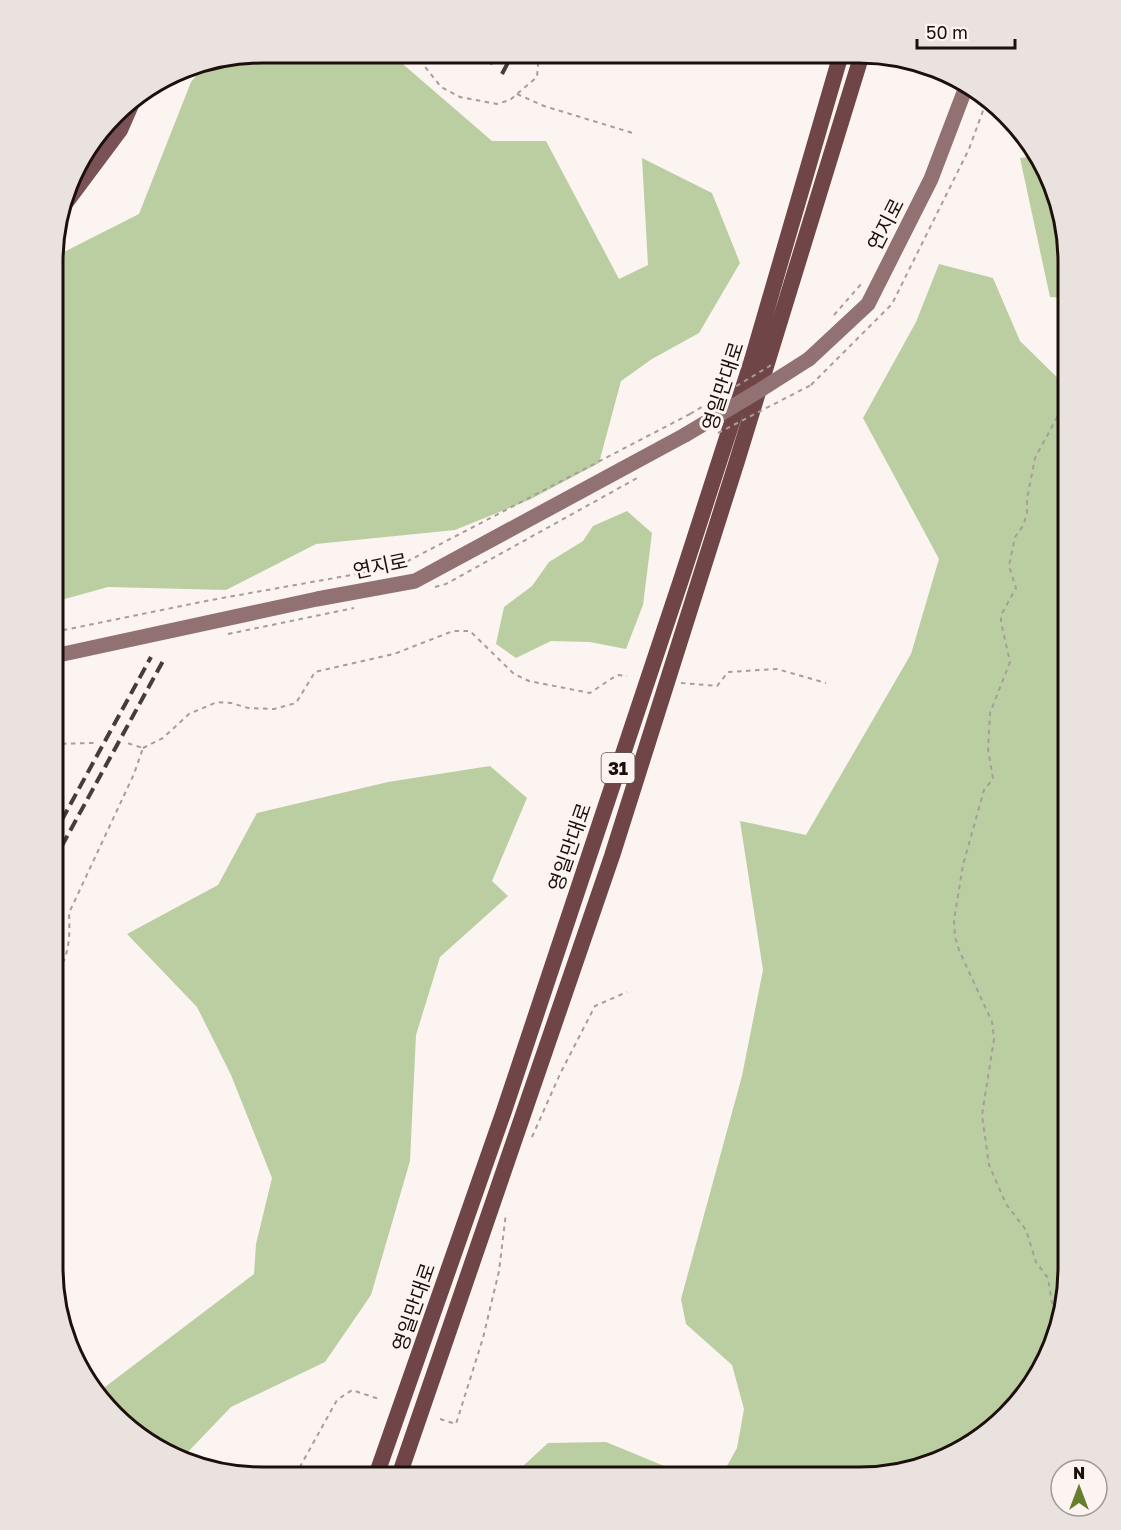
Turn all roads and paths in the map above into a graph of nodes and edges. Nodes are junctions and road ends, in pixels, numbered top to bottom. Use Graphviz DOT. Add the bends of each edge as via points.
graph roads {
  1 [pos="422,63"];
  2 [pos="538,63"];
  3 [pos="829,63"];
  4 [pos="838,63"];
  5 [pos="859,63"];
  6 [pos="869,64"];
  7 [pos="964,93"];
  8 [pos="517,94"];
  9 [pos="125,118"];
  10 [pos="636,134"];
  11 [pos="811,155"];
  12 [pos="825,171"];
  13 [pos="77,190"];
  14 [pos="865,279"];
  15 [pos="834,315"];
  16 [pos="779,360"];
  17 [pos="811,385"];
  18 [pos="1058,415"];
  19 [pos="718,433"];
  20 [pos="63,630"];
  21 [pos="63,654"];
  22 [pos="627,676"];
  23 [pos="672,681"];
  24 [pos="826,683"];
  25 [pos="124,742"];
  26 [pos="94,743"];
  27 [pos="63,744"];
  28 [pos="143,748"];
  29 [pos="63,965"];
  30 [pos="627,992"];
  31 [pos="531,1140"];
  32 [pos="507,1203"];
  33 [pos="1053,1312"];
  34 [pos="379,1399"];
  35 [pos="440,1419"];
  36 [pos="302,1467"];
  37 [pos="379,1467"];
  38 [pos="402,1467"];
  1 -- 8 [label="path" via="441,87 460,97 497,105"];
  2 -- 8 [label="path" via="537,77"];
  3 -- 11 [label="highway"];
  4 -- 11 [label="highway, 영일만대로 / 31"];
  5 -- 12 [label="highway, 영일만대로 / 31"];
  6 -- 12 [label="highway"];
  7 -- 21 [label="main road, 연지로, bridge" via="931,179 868,304 808,358 757,392 416,581"];
  8 -- 10 [label="path"];
  9 -- 13 [label="main road"];
  11 -- 37 [label="highway, 영일만대로 / 31" via="752,360 635,720"];
  12 -- 38 [label="highway, 영일만대로 / 31" via="612,856"];
  14 -- 15 [label="path"];
  16 -- 20 [label="path, bridge" via="690,414 406,562"];
  17 -- 19 [label="path, bridge"];
  18 -- 33 [label="path" via="1035,458 1027,513 1013,545 1009,566 1016,588 1000,622 1010,662 988,727 993,778 984,790 977,814 954,920 959,950 992,1022 994,1039 982,1115 989,1165 1006,1204 1026,1230 1036,1262 1048,1278"];
  22 -- 28 [label="path" via="617,675 590,693 529,681 514,674 470,631 453,631 394,654 315,672 296,703 265,709 217,702 189,714 163,738"];
  23 -- 24 [label="path" via="717,686 728,672 777,669"];
  25 -- 28 [label="path"];
  26 -- 27 [label="path"];
  28 -- 29 [label="path" via="69,913 70,934"];
  30 -- 31 [label="path" via="595,1006"];
  32 -- 35 [label="path" via="499,1271 483,1338 456,1424"];
  34 -- 36 [label="path" via="352,1390 337,1400"];
}
